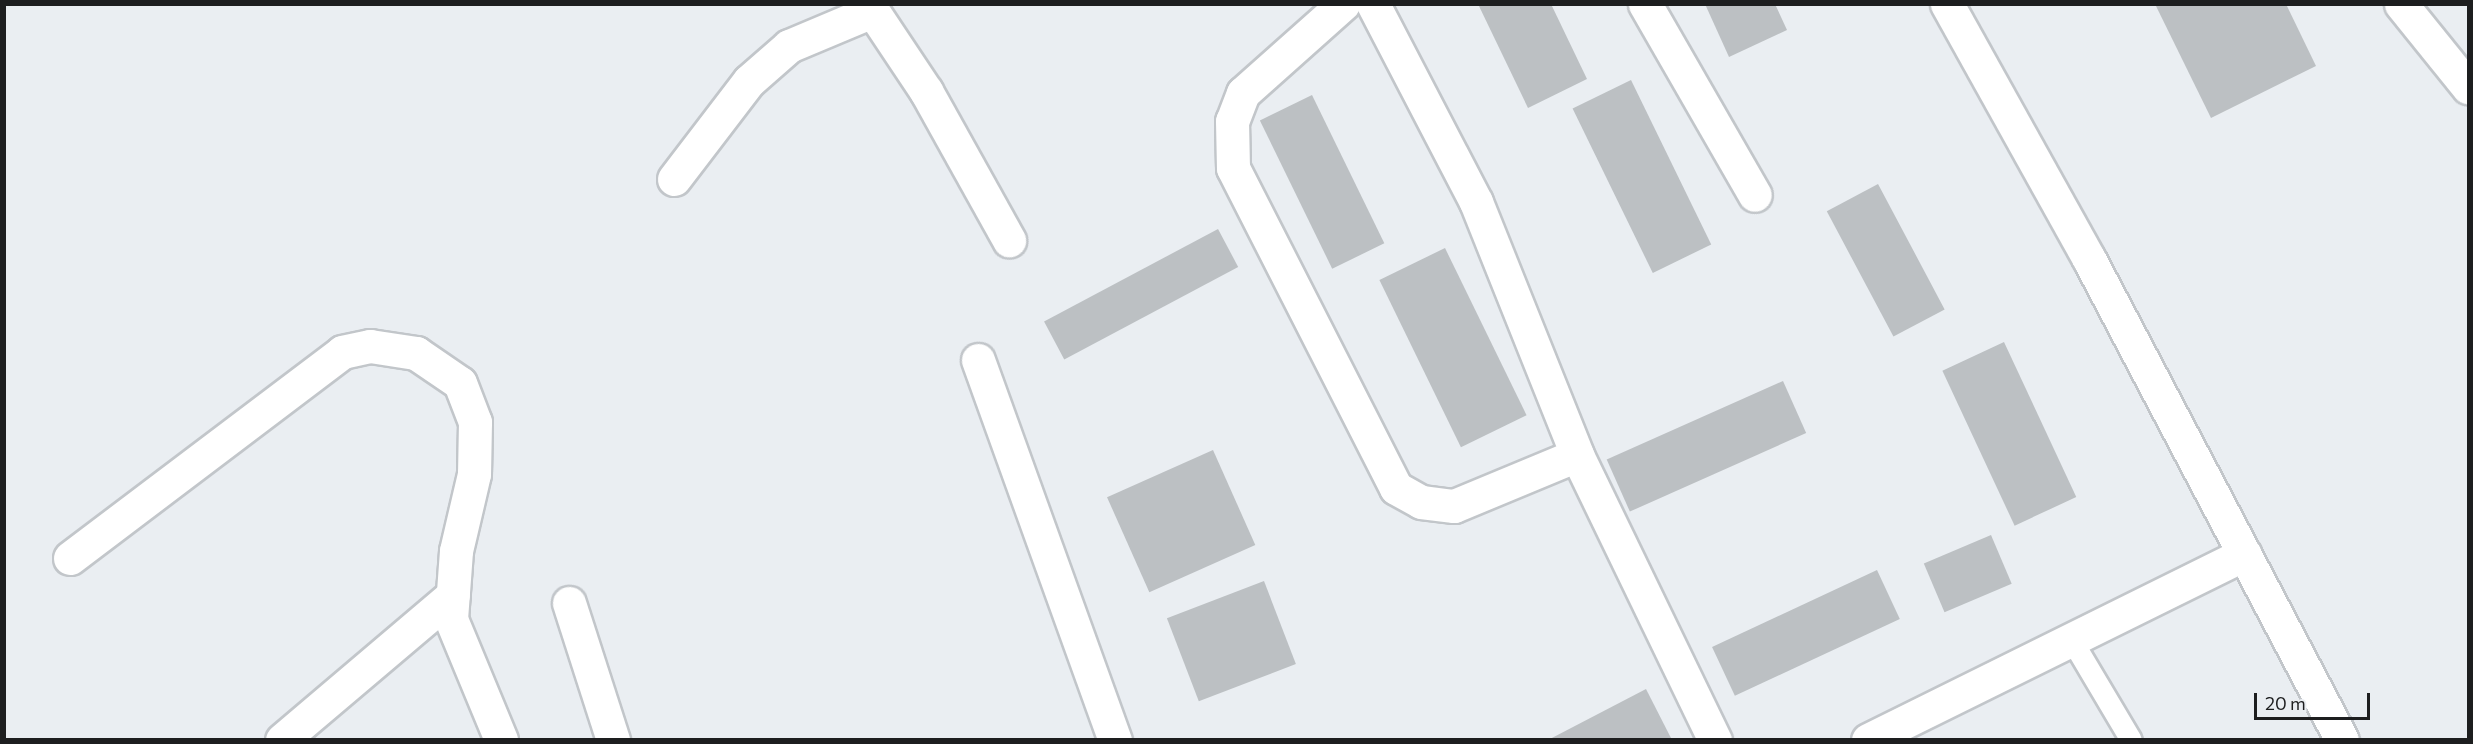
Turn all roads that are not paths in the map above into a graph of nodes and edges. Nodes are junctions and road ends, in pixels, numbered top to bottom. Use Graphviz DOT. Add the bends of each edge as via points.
graph roads {
  1 [pos="1343,4"];
  2 [pos="1373,4"];
  3 [pos="1645,4"];
  4 [pos="1947,4"];
  5 [pos="2401,4"];
  6 [pos="869,8"];
  7 [pos="2469,87"];
  8 [pos="674,179"];
  9 [pos="1755,195"];
  10 [pos="1009,240"];
  11 [pos="978,360"];
  12 [pos="1577,455"];
  13 [pos="2245,554"];
  14 [pos="70,558"];
  15 [pos="453,595"];
  16 [pos="569,603"];
  17 [pos="2071,639"];
  18 [pos="282,740"];
  19 [pos="501,740"];
  20 [pos="613,740"];
  21 [pos="1115,740"];
  22 [pos="1715,740"];
  23 [pos="1868,740"];
  24 [pos="2131,740"];
  25 [pos="2342,740"];
  1 -- 12 [label="street" via="1243,93 1232,121 1233,168 1396,488 1421,502 1454,506"];
  2 -- 12 [label="street" via="1476,202"];
  3 -- 9 [label="street"];
  4 -- 13 [label="street"];
  5 -- 7 [label="street"];
  6 -- 8 [label="street" via="789,46 749,81"];
  6 -- 10 [label="street" via="926,91"];
  11 -- 21 [label="street"];
  12 -- 22 [label="street"];
  13 -- 17 [label="street"];
  13 -- 25 [label="street"];
  14 -- 15 [label="street" via="342,352 370,346 416,353 460,383 475,422 474,474"];
  15 -- 18 [label="street"];
  15 -- 19 [label="street" via="451,619"];
  16 -- 20 [label="street"];
  17 -- 23 [label="street"];
  17 -- 24 [label="lane"];
}
